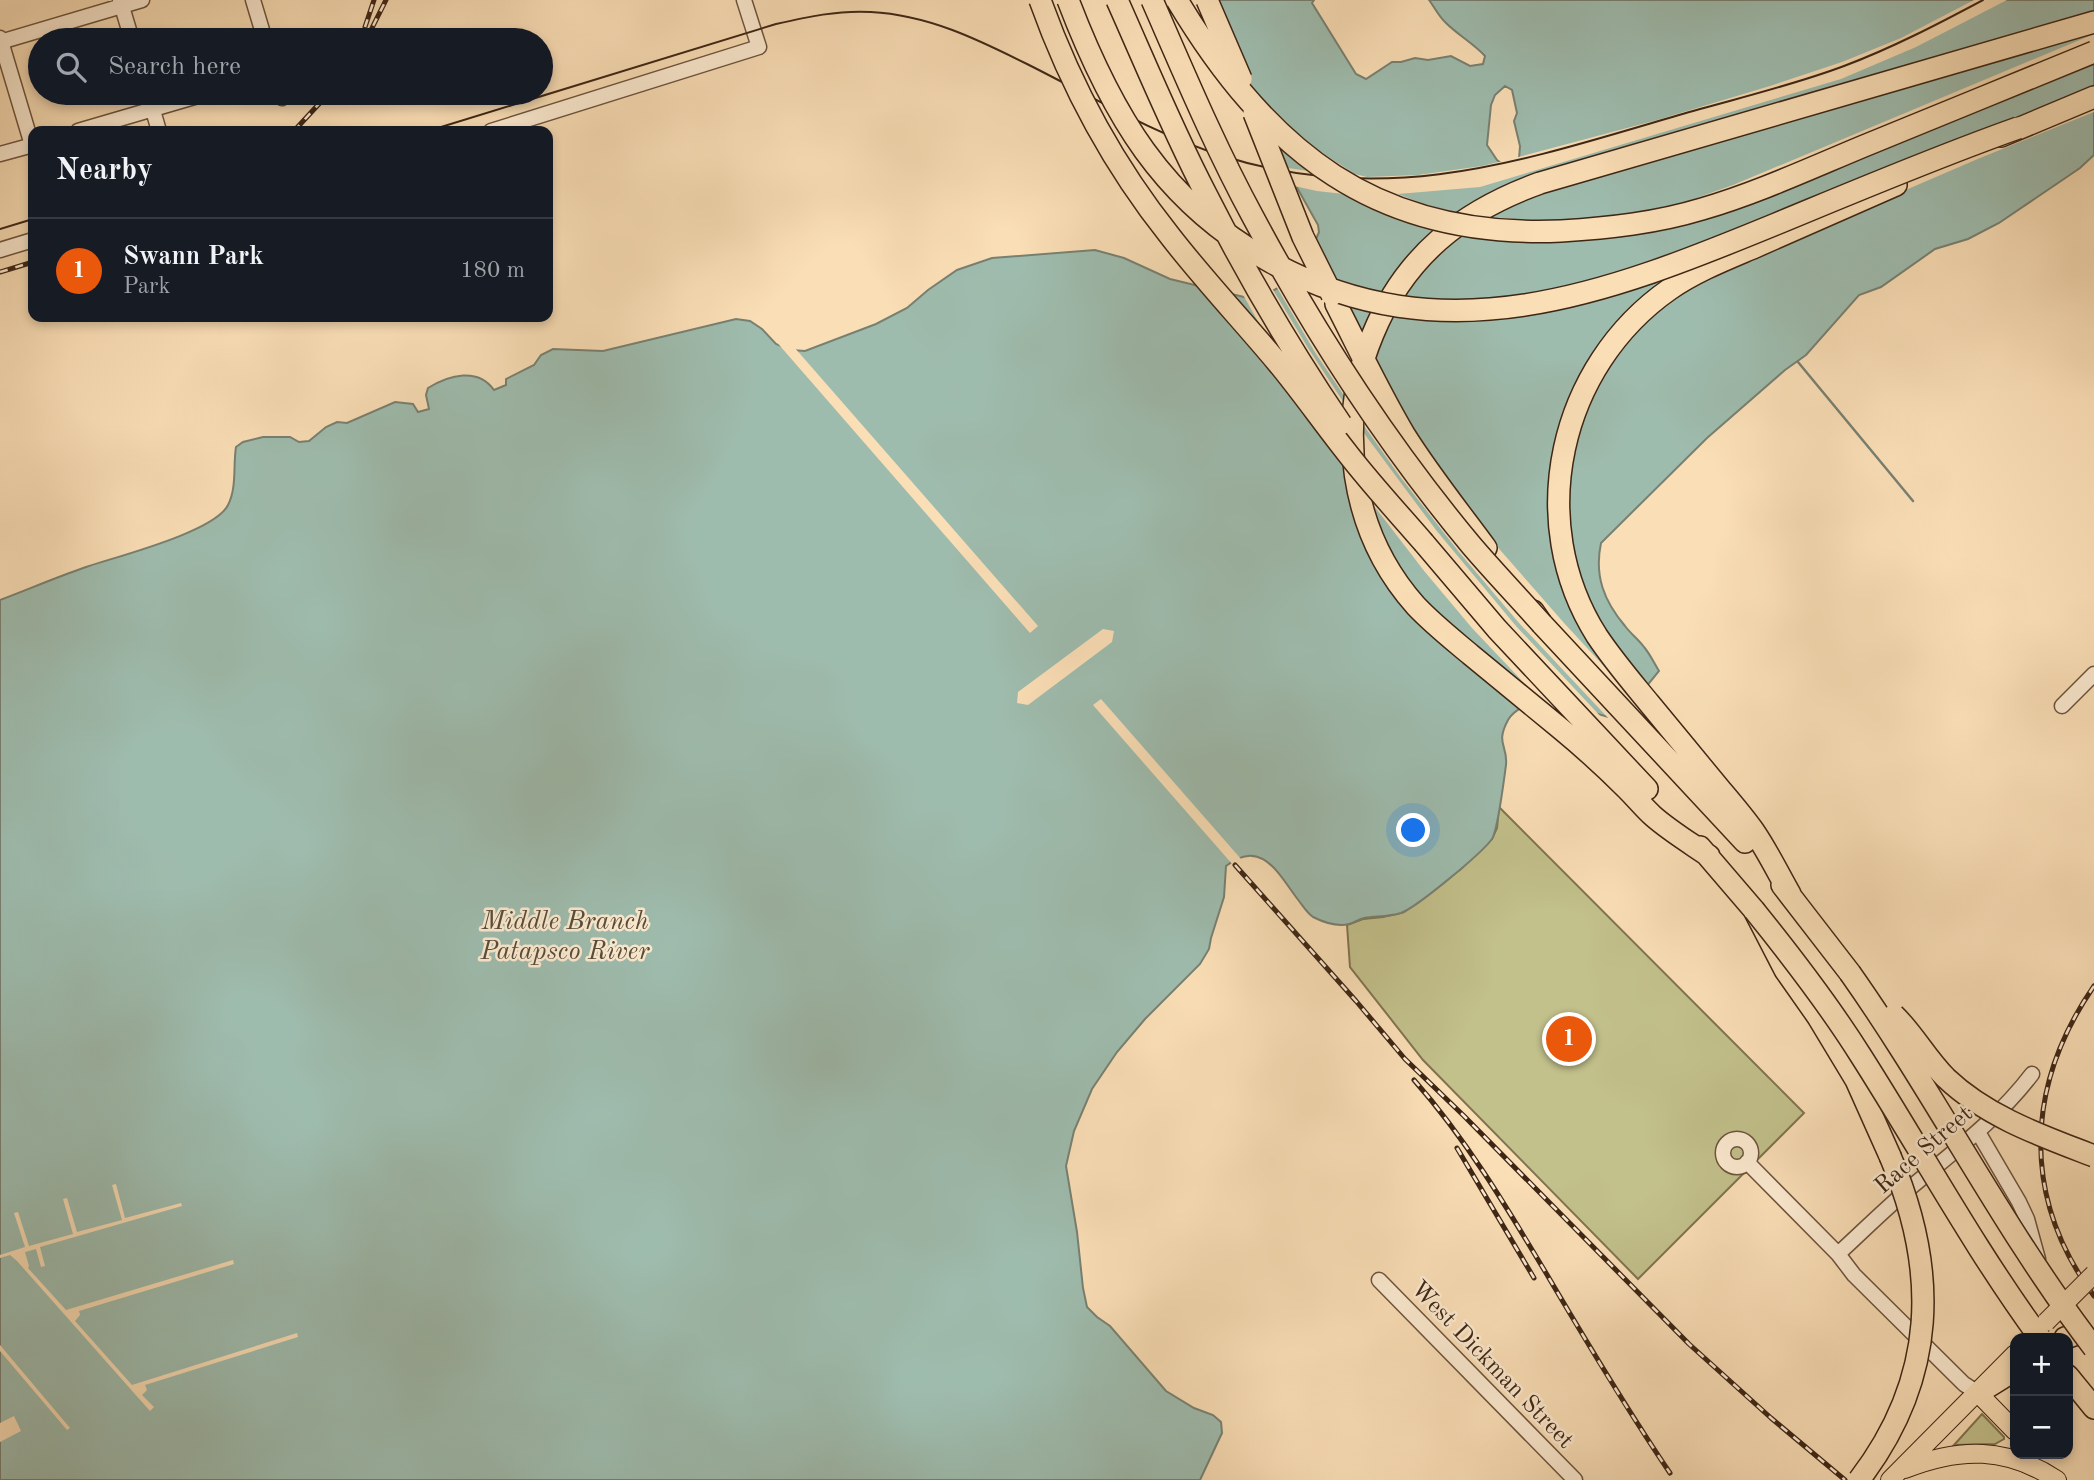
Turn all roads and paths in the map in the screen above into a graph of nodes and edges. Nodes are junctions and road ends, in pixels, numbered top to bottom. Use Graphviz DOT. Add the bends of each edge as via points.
graph roads {
  1 [pos="142,0"];
  2 [pos="253,0"];
  3 [pos="744,0"];
  4 [pos="1040,0"];
  5 [pos="1068,0"];
  6 [pos="1117,0"];
  7 [pos="1152,0"];
  8 [pos="1177,0"];
  9 [pos="1207,0"];
  10 [pos="121,3"];
  11 [pos="2094,22"];
  12 [pos="41,28"];
  13 [pos="128,28"];
  14 [pos="261,28"];
  15 [pos="28,32"];
  16 [pos="0,41"];
  17 [pos="2094,52"];
  18 [pos="2094,97"];
  19 [pos="152,105"];
  20 [pos="167,105"];
  21 [pos="153,109"];
  22 [pos="95,126"];
  23 [pos="158,126"];
  24 [pos="507,126"];
  25 [pos="2018,128"];
  26 [pos="28,129"];
  27 [pos="28,146"];
  28 [pos="0,154"];
  29 [pos="28,242"];
  30 [pos="0,250"];
  31 [pos="1424,543"];
  32 [pos="1542,624"];
  33 [pos="2094,674"];
  34 [pos="2062,706"];
  35 [pos="1709,856"];
  36 [pos="1790,894"];
  37 [pos="1754,910"];
  38 [pos="1850,973"];
  39 [pos="2032,1074"];
  40 [pos="1978,1132"];
  41 [pos="2094,1156"];
  42 [pos="1747,1162"];
  43 [pos="1838,1254"];
  44 [pos="2094,1274"];
  45 [pos="1379,1279"];
  46 [pos="2043,1330"];
  47 [pos="2085,1338"];
  48 [pos="2010,1359"];
  49 [pos="2010,1373"];
  50 [pos="2073,1382"];
  51 [pos="1978,1393"];
  52 [pos="2094,1408"];
  53 [pos="2010,1426"];
  54 [pos="2010,1441"];
  55 [pos="1986,1453"];
  56 [pos="2044,1459"];
  57 [pos="1895,1476"];
  58 [pos="1575,1480"];
  59 [pos="1859,1480"];
  60 [pos="2057,1480"];
  61 [pos="2066,1480"];
  1 -- 10 [label="street"];
  2 -- 14 [label="street"];
  3 -- 24 [label="street" via="758,47"];
  4 -- 31 [label="highway, bridge" via="1090,113 1144,201"];
  5 -- 25 [label="highway, bridge" via="1128,128 1166,178 1207,220 1266,260 1325,289 1423,310 1502,309 1631,279"];
  6 -- 31 [label="highway, bridge" via="1172,125 1264,302 1321,395"];
  7 -- 32 [label="highway, bridge" via="1236,185 1324,341 1433,497"];
  8 -- 17 [label="highway, bridge" via="1245,98 1285,139 1322,167 1410,212 1461,226 1512,231 1622,226 1702,209"];
  9 -- 32 [label="highway, bridge" via="1303,237 1388,407 1447,498"];
  10 -- 12 [label="street"];
  10 -- 13 [label="street"];
  11 -- 35 [label="highway, bridge" via="1509,195 1467,218 1430,247 1397,286 1378,320 1360,370 1352,436 1361,502 1386,564 1436,626 1577,743 1654,817"];
  15 -- 16 [label="street"];
  16 -- 26 [label="street"];
  18 -- 25 [label="highway"];
  19 -- 21 [label="street"];
  20 -- 21 [label="street"];
  21 -- 22 [label="street"];
  21 -- 23 [label="street"];
  25 -- 36 [label="highway, bridge" via="1671,288 1642,311 1606,351 1571,420 1558,482 1559,518 1567,569 1581,606 1616,662 1754,830"];
  27 -- 28 [label="street"];
  29 -- 30 [label="street"];
  31 -- 35 [label="highway" via="1516,650"];
  32 -- 36 [label="highway"];
  33 -- 34 [label="street"];
  35 -- 37 [label="highway"];
  36 -- 38 [label="highway"];
  37 -- 46 [label="highway, bridge" via="1840,1024 1985,1259"];
  37 -- 59 [label="highway, bridge" via="1785,970 1861,1092 1899,1178 1919,1249 1924,1302 1912,1378 1886,1440"];
  38 -- 41 [label="highway, bridge" via="1898,1020 1942,1073 1976,1102 2021,1127"];
  38 -- 47 [label="highway, bridge" via="2022,1247"];
  39 -- 40 [label="street, Race Street"];
  40 -- 43 [label="street, Race Street"];
  40 -- 47 [label="street" via="2027,1219 2042,1272"];
  42 -- 43 [label="street"];
  43 -- 51 [label="street" via="1854,1275"];
  44 -- 46 [label="main road, bridge"];
  45 -- 58 [label="street, West Dickman Street"];
  48 -- 51 [label="main road"];
  49 -- 51 [label="highway"];
  50 -- 52 [label="highway"];
  51 -- 53 [label="main road"];
  51 -- 57 [label="main road"];
  54 -- 55 [label="main road"];
  55 -- 57 [label="main road" via="1938,1458"];
  55 -- 60 [label="main road" via="2007,1456"];
  56 -- 61 [label="main road"];
}
